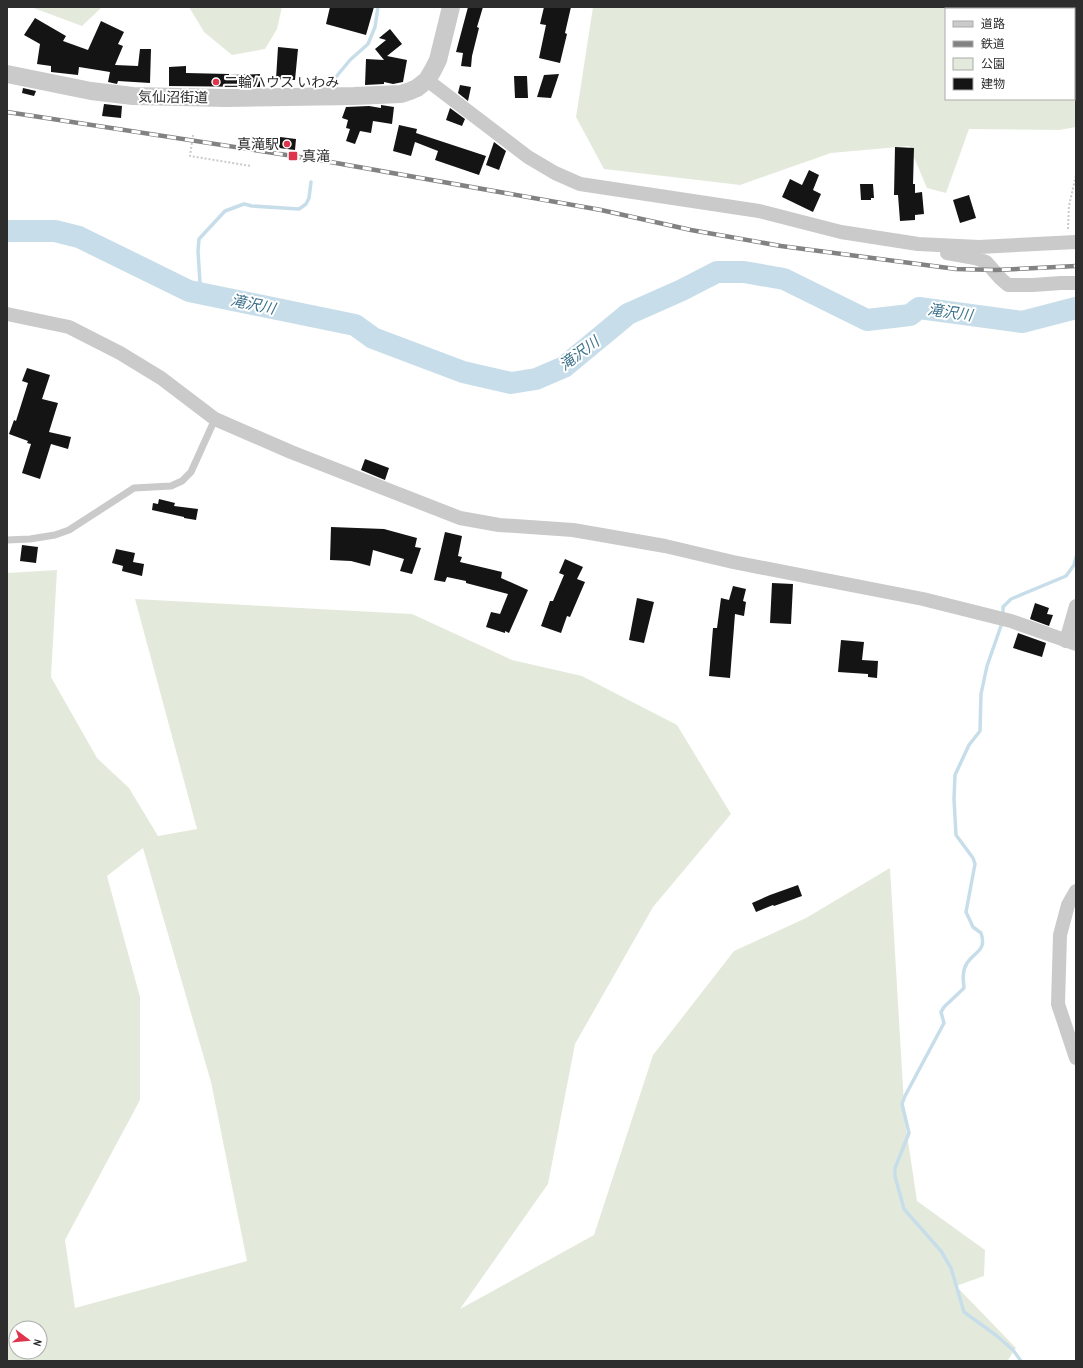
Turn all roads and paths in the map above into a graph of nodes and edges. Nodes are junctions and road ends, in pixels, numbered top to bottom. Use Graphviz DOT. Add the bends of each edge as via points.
graph roads {
  1 [pos="451,7"];
  2 [pos="7,74"];
  3 [pos="427,80"];
  4 [pos="193,135"];
  5 [pos="251,166"];
  6 [pos="1076,175"];
  7 [pos="1072,242"];
  8 [pos="918,244"];
  9 [pos="1076,283"];
  10 [pos="7,314"];
  11 [pos="215,419"];
  12 [pos="7,540"];
  13 [pos="1076,606"];
  14 [pos="1071,643"];
  15 [pos="1076,891"];
  16 [pos="1076,1058"];
  1 -- 3 [label="street, 気仙沼街道" via="438,60"];
  2 -- 3 [label="street, 気仙沼街道" via="112,94 218,98 388,95 410,92"];
  3 -- 8 [label="street" via="528,157 580,184 759,211 841,232"];
  4 -- 5 [label="path" via="190,156"];
  6 -- 7 [label="path" via="1069,206"];
  7 -- 8 [label="street" via="979,247"];
  8 -- 9 [label="street" via="931,251 986,262 1008,284"];
  10 -- 11 [label="street" via="69,327 161,378"];
  11 -- 12 [label="lane" via="191,472 182,481 171,486 134,488 69,530 55,535 30,540"];
  11 -- 14 [label="street" via="291,452 460,518 499,525 573,530 665,546 923,599 1011,621"];
  13 -- 14 [label="street"];
  15 -- 16 [label="street" via="1068,905 1060,935 1058,1004"];
}
